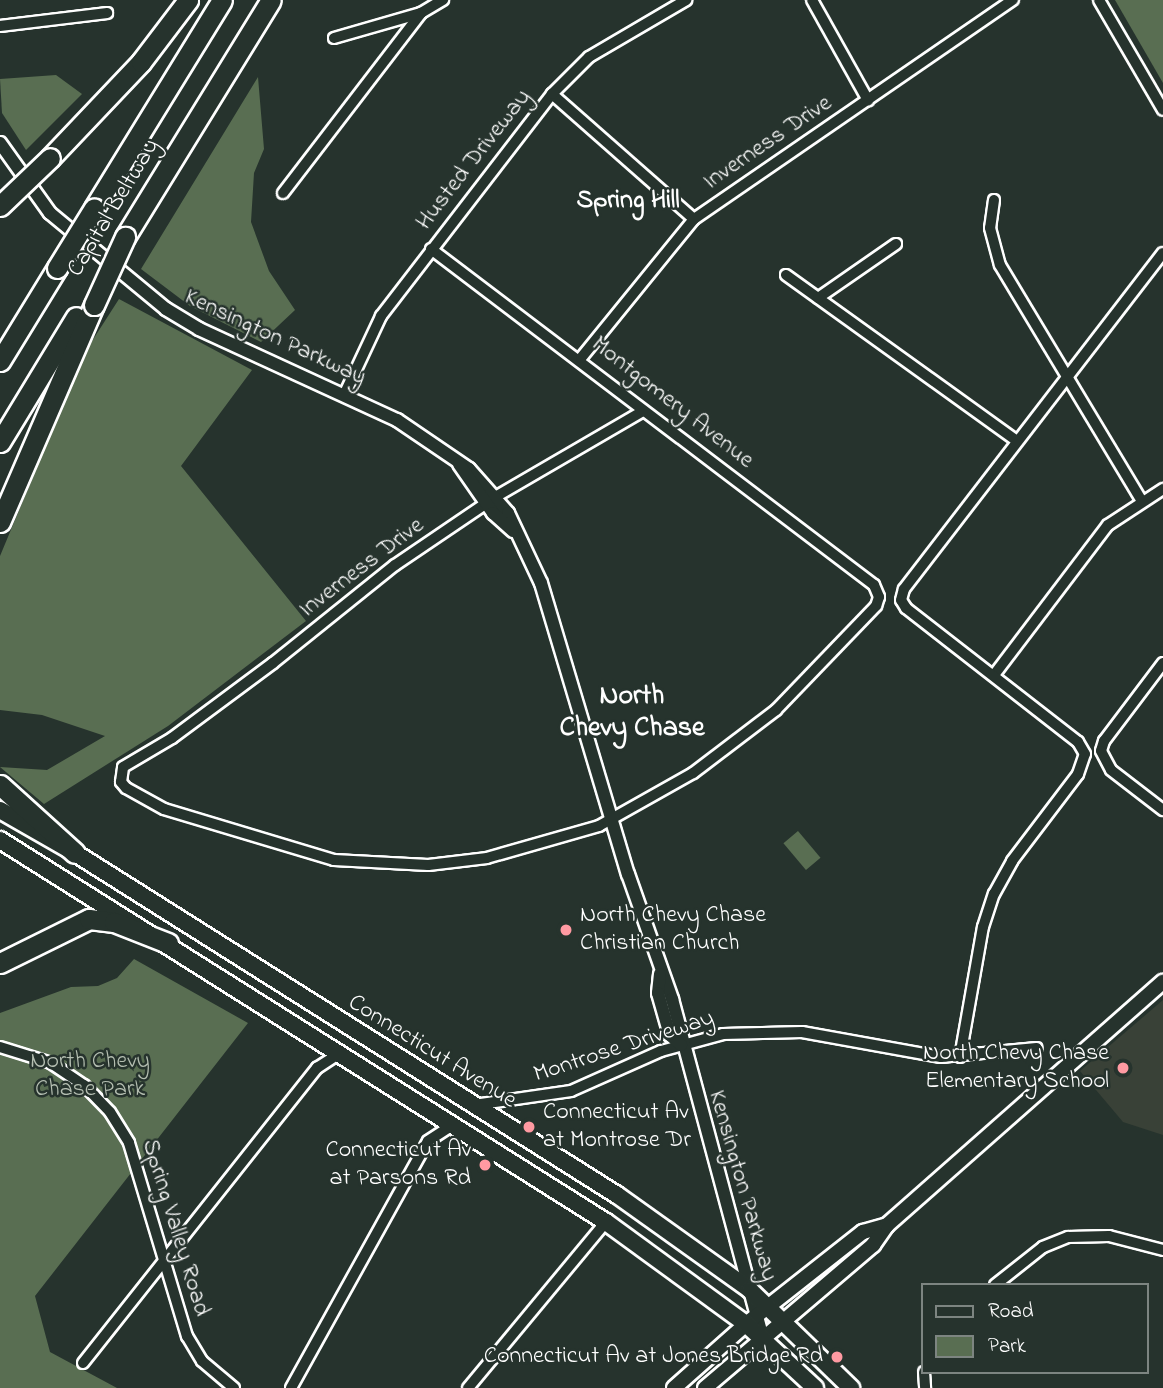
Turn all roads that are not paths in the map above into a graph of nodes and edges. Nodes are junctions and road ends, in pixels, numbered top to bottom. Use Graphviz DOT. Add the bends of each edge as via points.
graph roads {
  1 [pos="188,0"];
  2 [pos="222,0"];
  3 [pos="271,0"];
  4 [pos="443,0"];
  5 [pos="686,0"];
  6 [pos="812,0"];
  7 [pos="1013,0"];
  8 [pos="1099,0"];
  9 [pos="421,12"];
  10 [pos="107,13"];
  11 [pos="0,26"];
  12 [pos="334,38"];
  13 [pos="552,94"];
  14 [pos="868,100"];
  15 [pos="1163,110"];
  16 [pos="0,143"];
  17 [pos="283,193"];
  18 [pos="995,200"];
  19 [pos="0,206"];
  20 [pos="694,219"];
  21 [pos="896,244"];
  22 [pos="431,248"];
  23 [pos="1163,253"];
  24 [pos="786,275"];
  25 [pos="818,298"];
  26 [pos="91,301"];
  27 [pos="581,358"];
  28 [pos="0,361"];
  29 [pos="1066,379"];
  30 [pos="345,393"];
  31 [pos="643,411"];
  32 [pos="1017,441"];
  33 [pos="0,442"];
  34 [pos="1163,489"];
  35 [pos="491,500"];
  36 [pos="1142,501"];
  37 [pos="0,522"];
  38 [pos="1163,663"];
  39 [pos="994,675"];
  40 [pos="0,785"];
  41 [pos="0,810"];
  42 [pos="1163,810"];
  43 [pos="612,817"];
  44 [pos="0,840"];
  45 [pos="75,853"];
  46 [pos="168,943"];
  47 [pos="0,963"];
  48 [pos="1163,982"];
  49 [pos="681,1045"];
  50 [pos="0,1047"];
  51 [pos="1037,1048"];
  52 [pos="337,1055"];
  53 [pos="960,1058"];
  54 [pos="473,1105"];
  55 [pos="451,1126"];
  56 [pos="606,1222"];
  57 [pos="887,1225"];
  58 [pos="1163,1250"];
  59 [pos="164,1262"];
  60 [pos="998,1283"];
  61 [pos="750,1290"];
  62 [pos="757,1316"];
  63 [pos="783,1321"];
  64 [pos="763,1339"];
  65 [pos="83,1363"];
  66 [pos="234,1388"];
  67 [pos="290,1388"];
  68 [pos="468,1388"];
  69 [pos="674,1388"];
  70 [pos="705,1388"];
  71 [pos="815,1388"];
  72 [pos="851,1388"];
  1 -- 19 [label="highway, bridge" via="141,62"];
  2 -- 28 [label="highway, Capital Beltway, bridge"];
  3 -- 26 [label="highway, Capital Beltway, bridge" via="125,237"];
  4 -- 9 [label="street"];
  5 -- 13 [label="street, Husted Driveway" via="589,57"];
  6 -- 14 [label="street"];
  7 -- 14 [label="street, Inverness Drive"];
  8 -- 15 [label="street"];
  9 -- 12 [label="street"];
  9 -- 17 [label="street"];
  10 -- 11 [label="street"];
  13 -- 20 [label="street"];
  13 -- 22 [label="street, Husted Driveway"];
  14 -- 20 [label="street, Inverness Drive"];
  16 -- 30 [label="street, Kensington Parkway" via="50,213 166,309 199,329"];
  18 -- 29 [label="street" via="990,228 1000,265"];
  20 -- 27 [label="street, Inverness Drive"];
  21 -- 25 [label="street"];
  22 -- 27 [label="street, Montgomery Avenue"];
  22 -- 30 [label="street, Husted Driveway" via="382,316"];
  23 -- 29 [label="street"];
  24 -- 25 [label="street"];
  25 -- 32 [label="street"];
  26 -- 33 [label="highway, Capital Beltway"];
  26 -- 37 [label="highway"];
  27 -- 31 [label="street, Montgomery Avenue"];
  29 -- 32 [label="street"];
  29 -- 36 [label="street"];
  30 -- 35 [label="street, Kensington Parkway" via="397,420 459,464"];
  31 -- 35 [label="street, Inverness Drive"];
  31 -- 43 [label="street, Montgomery Avenue" via="874,585 879,597 873,611 750,732 693,774"];
  32 -- 39 [label="street" via="904,589 901,600"];
  34 -- 36 [label="street"];
  35 -- 43 [label="street, Kensington Parkway" via="518,536 541,583"];
  35 -- 43 [label="street, Inverness Drive" via="395,565 273,663 172,737 122,767 120,774 126,788 164,809 298,852 368,864 428,866 487,858 599,826"];
  36 -- 39 [label="street" via="1108,525"];
  38 -- 42 [label="street" via="1101,751 1111,770"];
  39 -- 53 [label="street" via="1078,742 1085,754 1078,775 1012,861 994,894 983,927"];
  40 -- 45 [label="highway"];
  41 -- 45 [label="main road, Connecticut Avenue"];
  43 -- 49 [label="street, Kensington Parkway" via="660,970 658,993 670,1035"];
  44 -- 46 [label="main road, Connecticut Avenue"];
  45 -- 54 [label="main road, Connecticut Avenue"];
  46 -- 47 [label="highway" via="114,922 89,919"];
  46 -- 52 [label="main road, Connecticut Avenue"];
  48 -- 57 [label="main road"];
  49 -- 53 [label="street, Montrose Driveway" via="723,1034 790,1031 912,1054"];
  49 -- 54 [label="street, Montrose Driveway" via="571,1091"];
  49 -- 61 [label="street, Kensington Parkway"];
  50 -- 59 [label="street, Spring Valley Road" via="51,1063 83,1085 110,1112 129,1143"];
  51 -- 53 [label="street, Montrose Driveway"];
  52 -- 55 [label="main road, Connecticut Avenue"];
  52 -- 59 [label="street" via="317,1068"];
  54 -- 61 [label="main road, Connecticut Avenue" via="617,1195"];
  55 -- 56 [label="main road, Connecticut Avenue"];
  55 -- 67 [label="street" via="428,1142"];
  56 -- 62 [label="main road, Connecticut Avenue"];
  56 -- 68 [label="street"];
  57 -- 62 [label="main road" via="863,1232"];
  57 -- 63 [label="main road" via="873,1245"];
  58 -- 60 [label="street" via="1109,1236 1068,1237 1043,1247"];
  59 -- 65 [label="street"];
  59 -- 66 [label="street, Spring Valley Road" via="187,1336 202,1361"];
  61 -- 62 [label="main road, Connecticut Avenue"];
  62 -- 63 [label="main road, Connecticut Avenue"];
  62 -- 64 [label="main road, Connecticut Avenue"];
  62 -- 69 [label="main road"];
  63 -- 64 [label="main road"];
  63 -- 72 [label="main road, Connecticut Avenue"];
  64 -- 70 [label="main road"];
  64 -- 71 [label="main road, Connecticut Avenue"];
}
